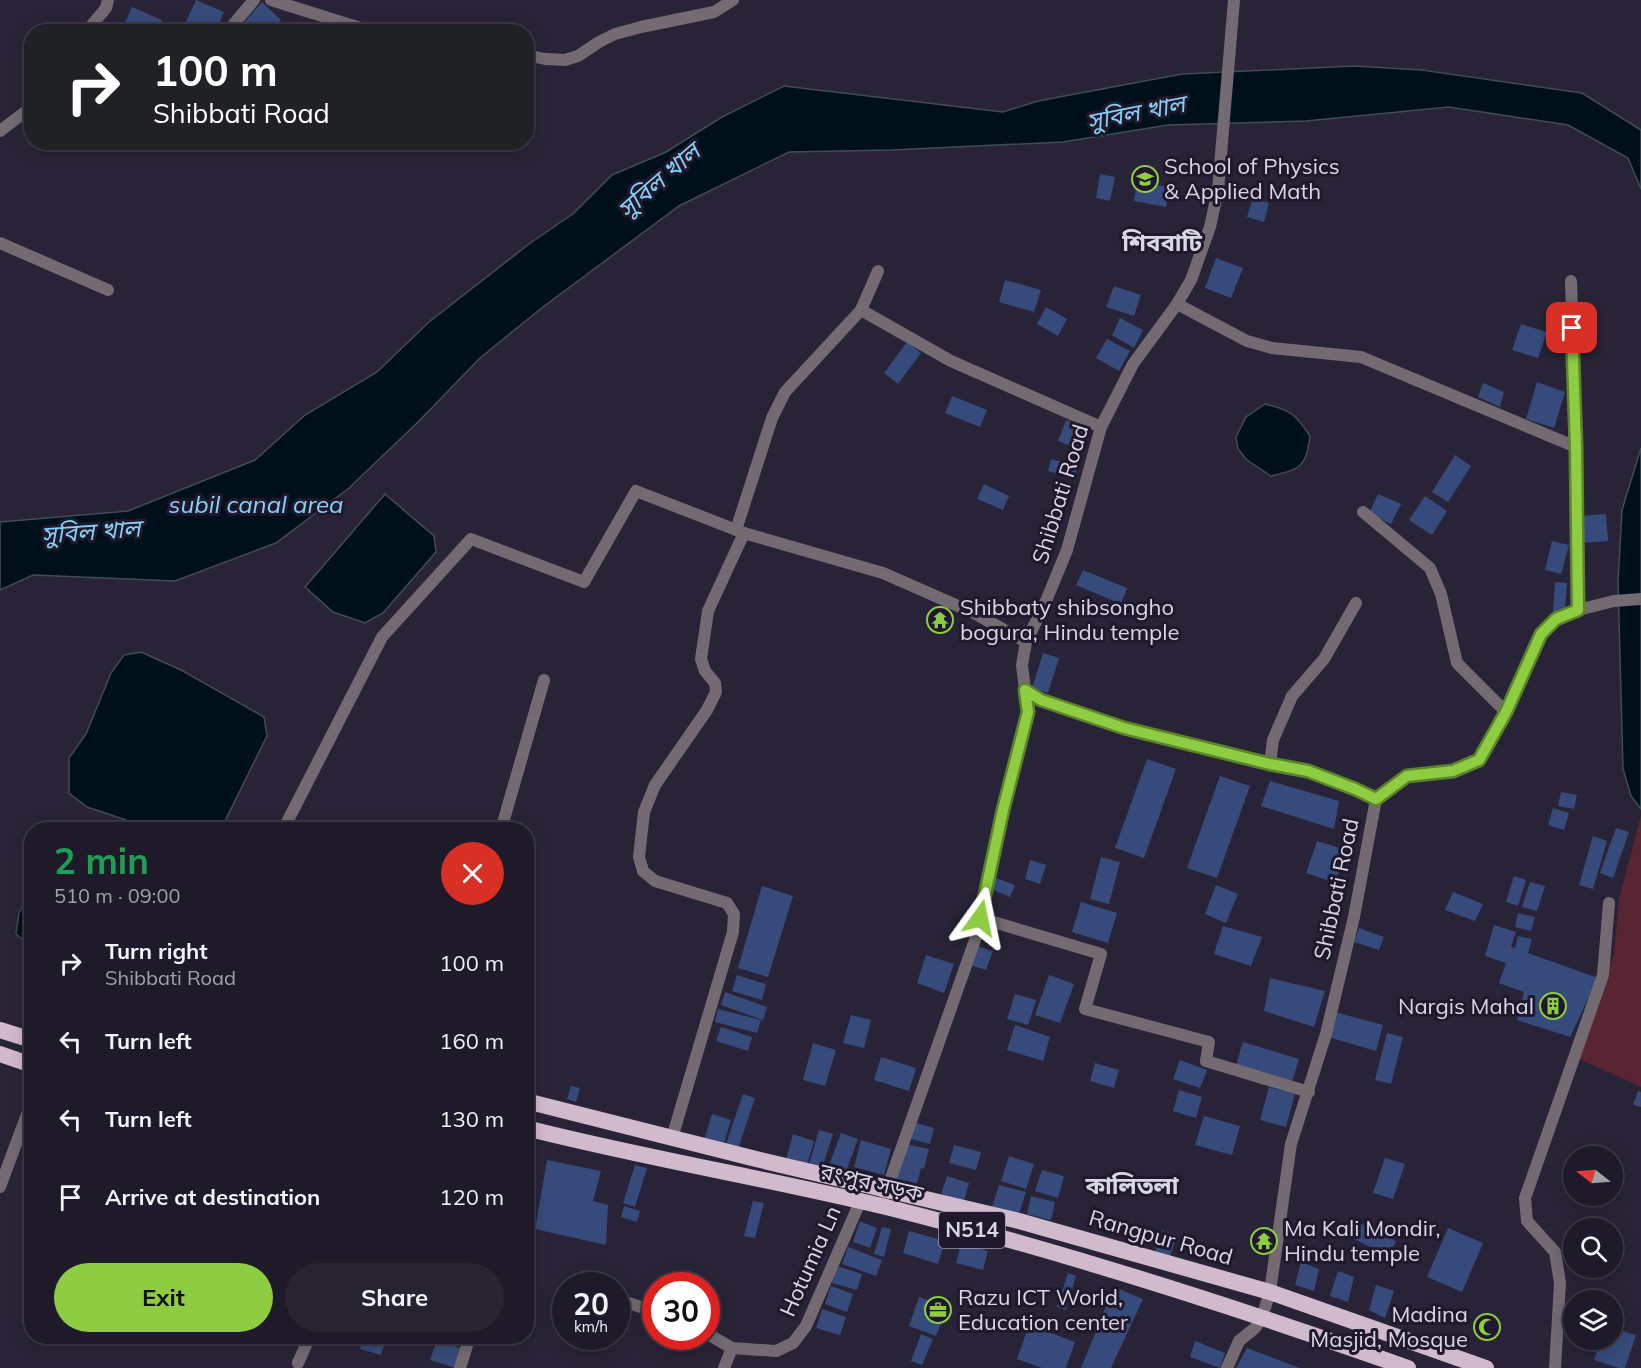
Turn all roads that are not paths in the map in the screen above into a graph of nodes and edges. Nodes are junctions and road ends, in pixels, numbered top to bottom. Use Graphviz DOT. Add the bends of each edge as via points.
graph roads {
  1 [pos="108,0"];
  2 [pos="254,0"];
  3 [pos="272,0"];
  4 [pos="733,0"];
  5 [pos="1234,0"];
  6 [pos="93,24"];
  7 [pos="234,24"];
  8 [pos="348,24"];
  9 [pos="534,57"];
  10 [pos="24,113"];
  11 [pos="0,131"];
  12 [pos="0,243"];
  13 [pos="878,271"];
  14 [pos="1571,281"];
  15 [pos="108,290"];
  16 [pos="1177,304"];
  17 [pos="861,310"];
  18 [pos="1101,427"];
  19 [pos="1576,447"];
  20 [pos="1363,512"];
  21 [pos="740,531"];
  22 [pos="1641,599"];
  23 [pos="1356,603"];
  24 [pos="1578,610"];
  25 [pos="1026,642"];
  26 [pos="544,680"];
  27 [pos="1025,690"];
  28 [pos="1506,712"];
  29 [pos="1270,764"];
  30 [pos="1376,799"];
  31 [pos="287,822"];
  32 [pos="503,822"];
  33 [pos="1609,903"];
  34 [pos="980,918"];
  35 [pos="0,1030"];
  36 [pos="24,1038"];
  37 [pos="0,1054"];
  38 [pos="24,1062"];
  39 [pos="1309,1092"];
  40 [pos="534,1103"];
  41 [pos="24,1122"];
  42 [pos="534,1129"];
  43 [pos="672,1138"];
  44 [pos="0,1187"];
  45 [pos="887,1190"];
  46 [pos="860,1202"];
  47 [pos="882,1207"];
  48 [pos="1270,1292"];
  49 [pos="1262,1317"];
  50 [pos="720,1341"];
  51 [pos="306,1344"];
  52 [pos="468,1344"];
  53 [pos="732,1348"];
  54 [pos="298,1363"];
  55 [pos="460,1368"];
  56 [pos="724,1368"];
  57 [pos="1227,1368"];
  58 [pos="1408,1368"];
  59 [pos="1486,1368"];
  60 [pos="1555,1368"];
  1 -- 6 [label="street"];
  2 -- 7 [label="street"];
  3 -- 8 [label="street"];
  4 -- 9 [label="street" via="714,12 615,34 565,60"];
  5 -- 16 [label="street, Shibbati Road" via="1218,190 1191,280"];
  10 -- 11 [label="street"];
  12 -- 15 [label="street"];
  13 -- 17 [label="street"];
  14 -- 19 [label="street"];
  16 -- 18 [label="street, Shibbati Road" via="1133,364"];
  16 -- 19 [label="street" via="1247,341 1272,348 1361,357"];
  17 -- 18 [label="street" via="951,361"];
  17 -- 21 [label="street" via="785,392 772,418"];
  18 -- 25 [label="street, Shibbati Road" via="1067,550"];
  19 -- 24 [label="street"];
  20 -- 28 [label="street" via="1430,568 1441,594 1457,663"];
  21 -- 25 [label="street" via="884,573 974,613"];
  21 -- 31 [label="street" via="636,491 584,582 471,539 382,636"];
  21 -- 43 [label="street" via="708,610 702,659 716,692 655,785 644,812 639,857 643,871 655,881 727,903 734,914 733,932"];
  22 -- 24 [label="street"];
  23 -- 29 [label="street" via="1324,659 1292,696 1273,740"];
  24 -- 28 [label="street" via="1556,619 1541,634"];
  25 -- 27 [label="street, Shibbati Road" via="1022,665"];
  26 -- 32 [label="street"];
  27 -- 29 [label="street, Shibbati Road" via="1041,700 1124,728"];
  27 -- 34 [label="street" via="1028,712"];
  28 -- 30 [label="street" via="1479,760 1453,771 1407,776"];
  29 -- 30 [label="street, Shibbati Road" via="1308,771"];
  30 -- 39 [label="street, Shibbati Road" via="1354,917"];
  33 -- 60 [label="street" via="1603,975 1525,1198 1527,1221 1555,1252 1560,1283"];
  34 -- 39 [label="street" via="1101,954 1085,1009 1209,1042 1206,1061"];
  34 -- 45 [label="street"];
  35 -- 36 [label="highway"];
  37 -- 38 [label="highway"];
  39 -- 48 [label="street, Shibbati Road" via="1291,1144"];
  40 -- 43 [label="highway, রংপুর সড়ক / N514"];
  41 -- 44 [label="street"];
  42 -- 46 [label="highway, রংপুর সড়ক / N514"];
  43 -- 45 [label="highway, রংপুর সড়ক / N514"];
  45 -- 47 [label="street"];
  45 -- 48 [label="highway, Rangpur Road / N514" via="1020,1221"];
  46 -- 47 [label="highway, রংপুর সড়ক / N514"];
  46 -- 53 [label="street, Hotumia Ln" via="806,1326 793,1343 776,1351"];
  47 -- 49 [label="highway, রংপুর সড়ক / N514" via="1042,1249"];
  48 -- 49 [label="street, Shibbati Road"];
  48 -- 59 [label="highway, Rangpur Road / N514"];
  49 -- 57 [label="street" via="1239,1341"];
  49 -- 58 [label="highway, রংপুর সড়ক / N514"];
  50 -- 53 [label="street"];
  51 -- 54 [label="street"];
  52 -- 55 [label="street"];
  53 -- 56 [label="street"];
}
